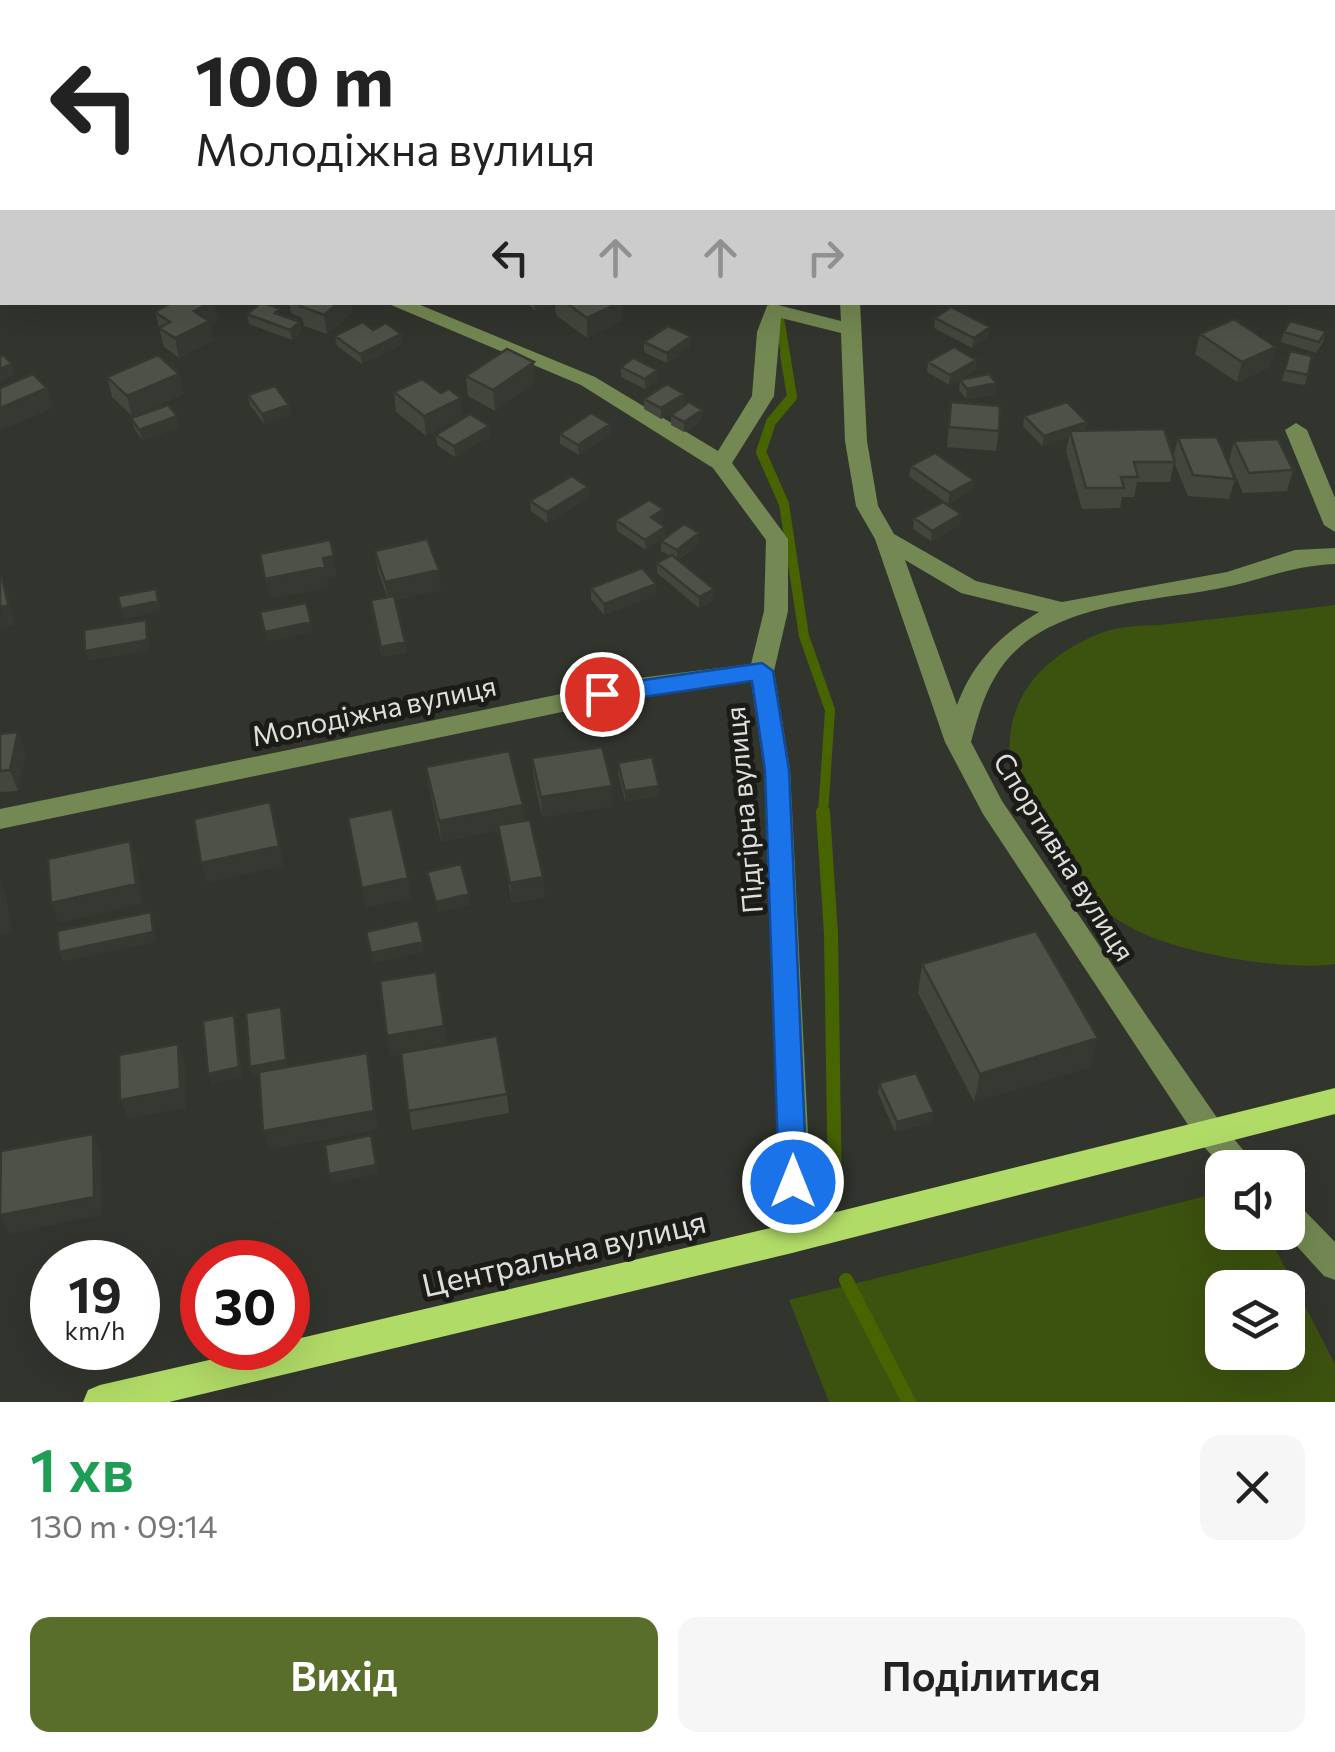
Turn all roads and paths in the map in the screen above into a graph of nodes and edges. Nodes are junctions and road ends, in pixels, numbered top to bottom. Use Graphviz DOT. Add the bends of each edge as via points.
graph roads {
  1 [pos="401,305"];
  2 [pos="850,305"];
  3 [pos="853,330"];
  4 [pos="1296,430"];
  5 [pos="721,464"];
  6 [pos="1335,525"];
  7 [pos="886,538"];
  8 [pos="1335,556"];
  9 [pos="1062,610"];
  10 [pos="762,671"];
  11 [pos="958,742"];
  12 [pos="0,819"];
  13 [pos="1335,1101"];
  14 [pos="1209,1131"];
  15 [pos="1226,1150"];
  16 [pos="1305,1233"];
  17 [pos="792,1238"];
  18 [pos="1335,1265"];
  19 [pos="100,1402"];
  1 -- 5 [label="street, Підгірна вулиця" via="588,381"];
  2 -- 3 [label="street, Спортивна вулиця"];
  3 -- 5 [label="street" via="774,310 763,335 763,400"];
  3 -- 7 [label="street, Спортивна вулиця" via="856,442 866,506"];
  4 -- 6 [label="street"];
  5 -- 10 [label="street, Підгірна вулиця" via="777,539 776,611"];
  7 -- 9 [label="street" via="969,587"];
  7 -- 11 [label="street, Спортивна вулиця"];
  8 -- 9 [label="street" via="1296,558 1229,579"];
  9 -- 11 [label="street" via="1012,638 975,684"];
  10 -- 12 [label="street, Молодіжна вулиця" via="639,687"];
  10 -- 17 [label="street, Підгірна вулиця" via="777,770"];
  11 -- 14 [label="street, Спортивна вулиця" via="992,807"];
  13 -- 14 [label="main road, Центральна вулиця"];
  14 -- 15 [label="street, Спортивна вулиця"];
  14 -- 17 [label="main road, Центральна вулиця"];
  16 -- 18 [label="street"];
  17 -- 19 [label="main road, Центральна вулиця"];
}
